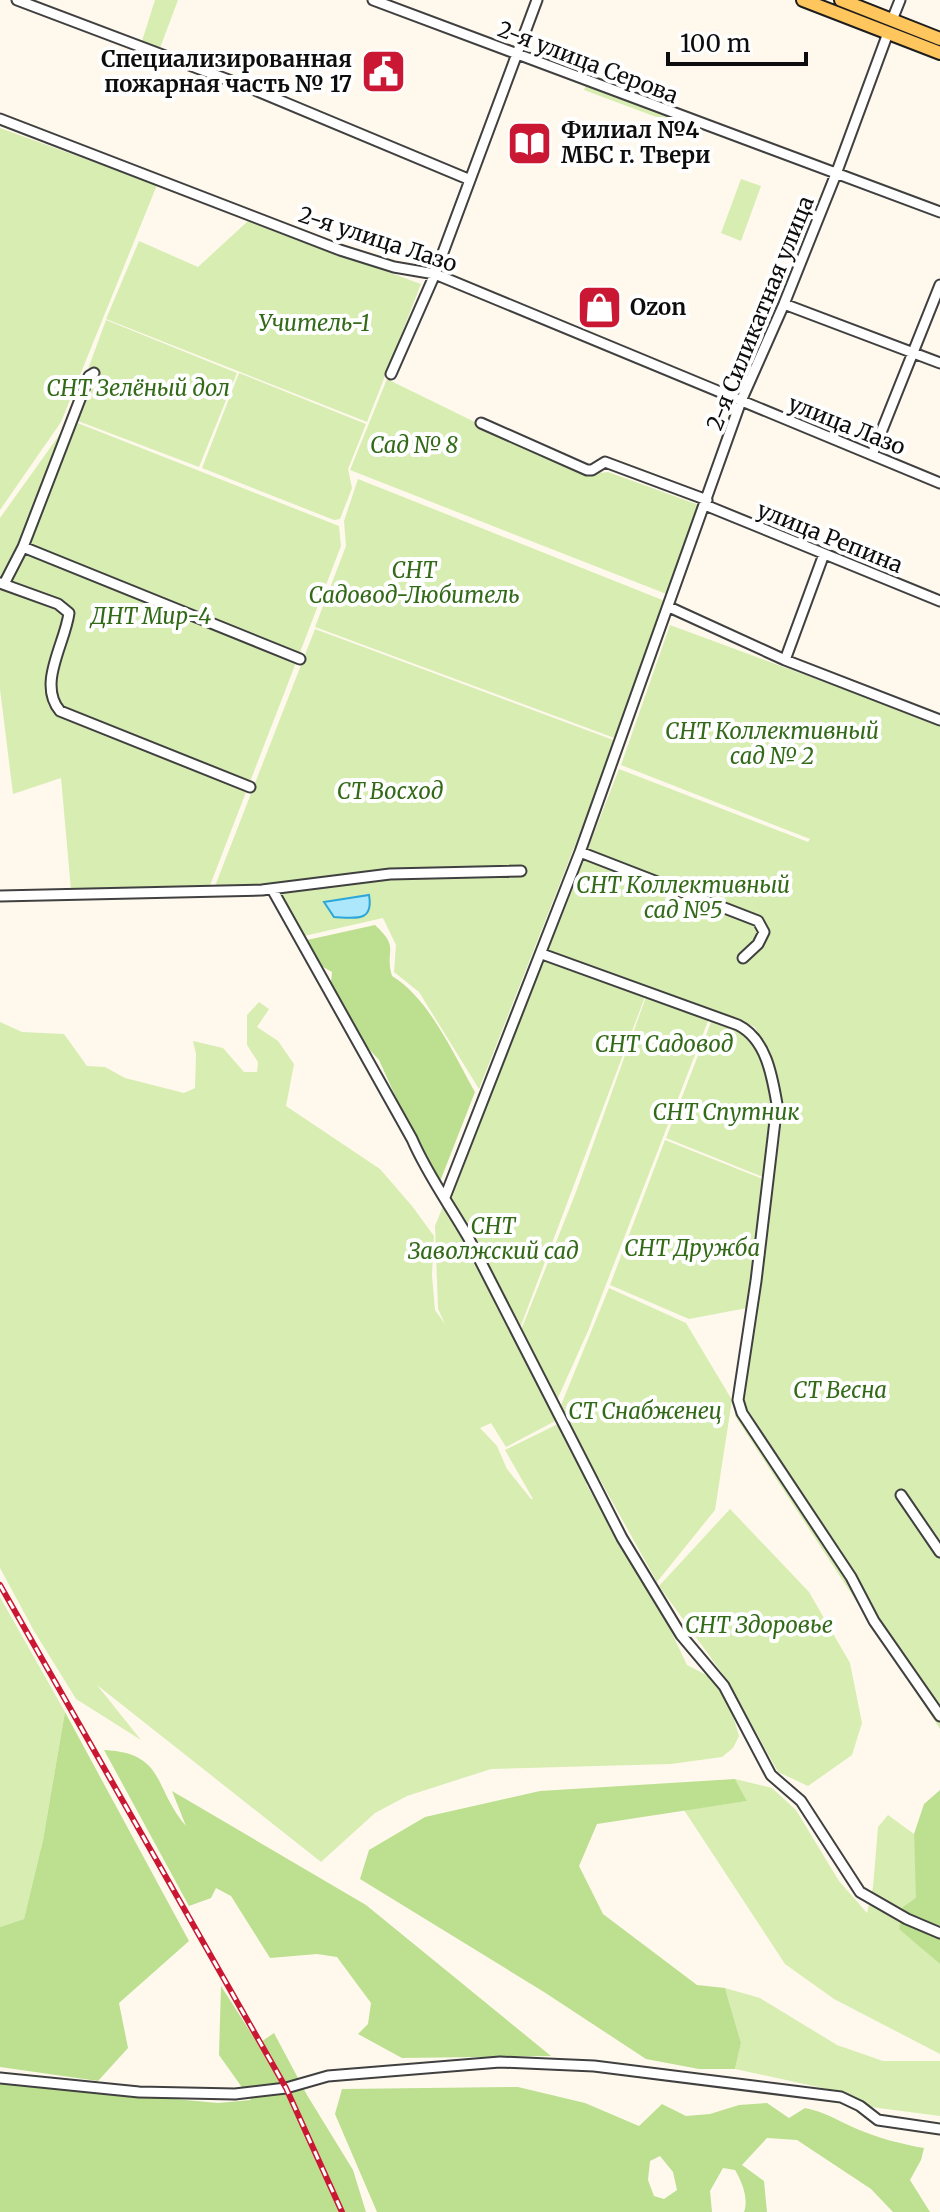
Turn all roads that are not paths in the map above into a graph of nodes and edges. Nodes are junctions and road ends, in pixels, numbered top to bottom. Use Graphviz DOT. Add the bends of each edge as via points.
graph roads {
  1 [pos="17,0"];
  2 [pos="373,0"];
  3 [pos="537,0"];
  4 [pos="803,0"];
  5 [pos="841,0"];
  6 [pos="900,0"];
  7 [pos="890,26"];
  8 [pos="940,39"];
  9 [pos="517,53"];
  10 [pos="940,53"];
  11 [pos="0,119"];
  12 [pos="836,174"];
  13 [pos="468,179"];
  14 [pos="940,212"];
  15 [pos="435,274"];
  16 [pos="940,285"];
  17 [pos="784,304"];
  18 [pos="913,352"];
  19 [pos="940,363"];
  20 [pos="94,373"];
  21 [pos="391,374"];
  22 [pos="741,401"];
  23 [pos="481,423"];
  24 [pos="872,455"];
  25 [pos="940,483"];
  26 [pos="706,503"];
  27 [pos="23,547"];
  28 [pos="824,554"];
  29 [pos="2,584"];
  30 [pos="940,601"];
  31 [pos="669,607"];
  32 [pos="300,659"];
  33 [pos="785,660"];
  34 [pos="940,720"];
  35 [pos="250,787"];
  36 [pos="580,852"];
  37 [pos="521,871"];
  38 [pos="272,889"];
  39 [pos="0,896"];
  40 [pos="542,954"];
  41 [pos="743,958"];
  42 [pos="445,1197"];
  43 [pos="901,1495"];
  44 [pos="940,1552"];
  45 [pos="940,1716"];
  46 [pos="940,1933"];
  47 [pos="0,2078"];
  48 [pos="940,2129"];
  1 -- 13 [label="street" via="250,88"];
  2 -- 9 [label="street, 2-я улица Серова"];
  3 -- 9 [label="street"];
  4 -- 7 [label="main road"];
  5 -- 7 [label="main road"];
  6 -- 7 [label="street, 2-я Силикатная улица"];
  7 -- 8 [label="main road"];
  7 -- 10 [label="main road"];
  7 -- 12 [label="street, 2-я Силикатная улица"];
  9 -- 12 [label="street, 2-я улица Серова"];
  9 -- 13 [label="street"];
  11 -- 15 [label="street, 2-я улица Лазо" via="340,250"];
  12 -- 14 [label="street, 2-я улица Серова"];
  12 -- 17 [label="street, 2-я Силикатная улица"];
  13 -- 15 [label="street"];
  15 -- 21 [label="street"];
  15 -- 22 [label="street, 2-я улица Лазо"];
  16 -- 18 [label="street"];
  17 -- 18 [label="street"];
  17 -- 22 [label="street, 2-я Силикатная улица"];
  18 -- 19 [label="street"];
  18 -- 24 [label="street"];
  20 -- 27 [label="street"];
  22 -- 24 [label="street, улица Лазо"];
  22 -- 26 [label="street, 2-я Силикатная улица"];
  23 -- 26 [label="street, улица Репина" via="587,470 605,462"];
  24 -- 25 [label="street, улица Лазо"];
  26 -- 28 [label="street, улица Репина"];
  26 -- 31 [label="street, 2-я Силикатная улица"];
  27 -- 29 [label="street"];
  27 -- 32 [label="street"];
  28 -- 30 [label="street, улица Репина"];
  28 -- 33 [label="street"];
  29 -- 35 [label="street" via="69,613 50,691 60,711"];
  31 -- 33 [label="street"];
  31 -- 36 [label="street, 2-я Силикатная улица"];
  33 -- 34 [label="street"];
  36 -- 40 [label="street, 2-я Силикатная улица"];
  36 -- 41 [label="street" via="758,921 764,932"];
  37 -- 38 [label="street" via="390,874"];
  38 -- 39 [label="street"];
  38 -- 42 [label="street" via="425,1170"];
  40 -- 42 [label="street, 2-я Силикатная улица"];
  40 -- 45 [label="street" via="738,1025 760,1045 777,1104 738,1400 874,1621"];
  42 -- 46 [label="street" via="622,1538 681,1635 724,1686 771,1775 801,1801 860,1892"];
  43 -- 44 [label="street"];
  47 -- 48 [label="street" via="139,2092 235,2094 328,2076 418,2067 500,2062 594,2066 841,2097 878,2120"];
}
